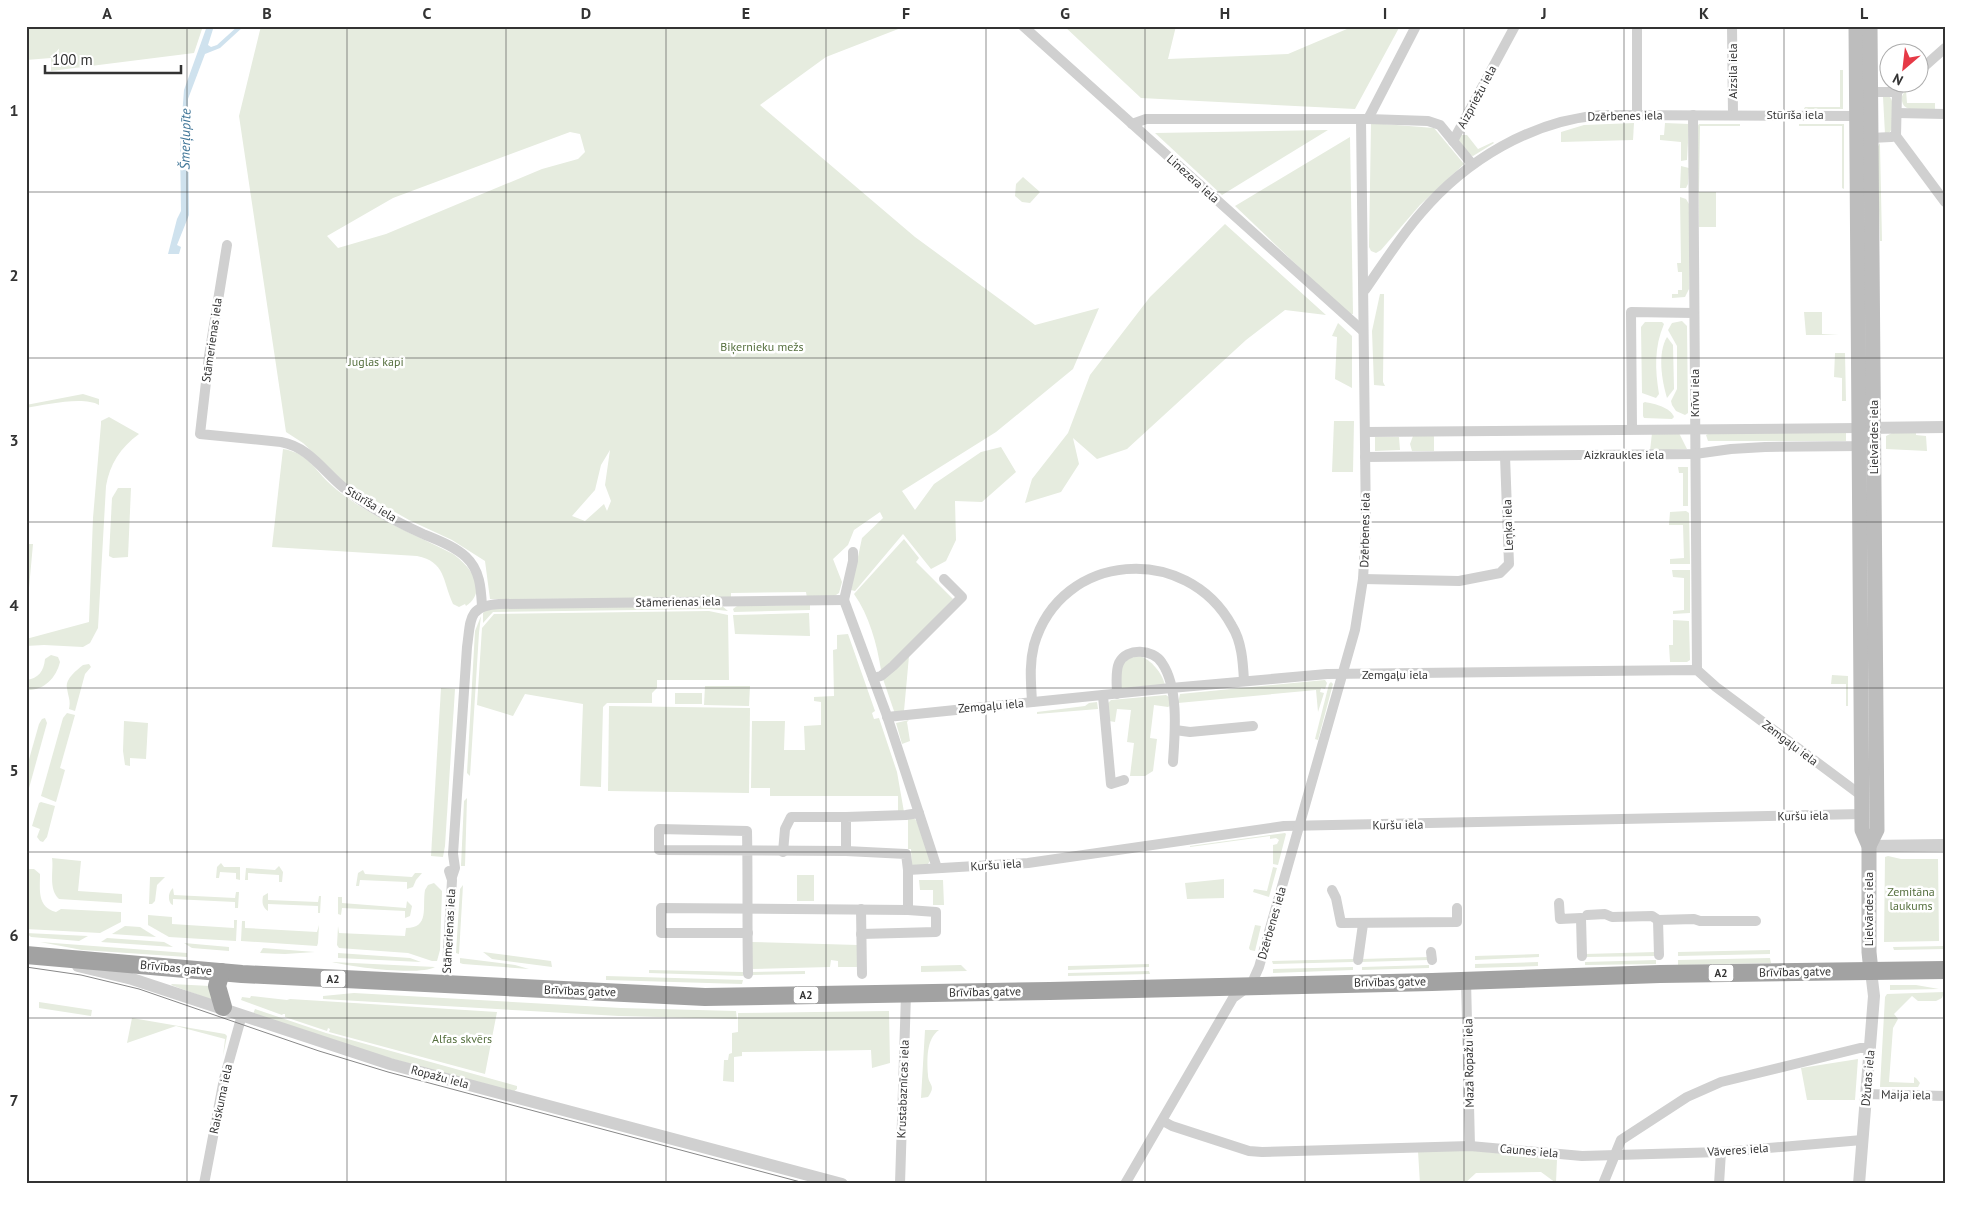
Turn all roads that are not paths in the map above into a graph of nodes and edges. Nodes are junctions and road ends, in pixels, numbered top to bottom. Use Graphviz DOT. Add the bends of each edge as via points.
graph roads {
  1 [pos="1023,26"];
  2 [pos="1416,26"];
  3 [pos="1515,26"];
  4 [pos="1637,26"];
  5 [pos="1732,26"];
  6 [pos="1856,26"];
  7 [pos="1870,26"];
  8 [pos="1945,48"];
  9 [pos="1928,63"];
  10 [pos="1864,91"];
  11 [pos="1878,91"];
  12 [pos="1897,92"];
  13 [pos="1897,112"];
  14 [pos="1945,114"];
  15 [pos="1637,115"];
  16 [pos="1694,115"];
  17 [pos="1733,115"];
  18 [pos="1857,116"];
  19 [pos="1365,119"];
  20 [pos="1132,124"];
  21 [pos="1896,136"];
  22 [pos="1864,137"];
  23 [pos="1454,141"];
  24 [pos="1472,164"];
  25 [pos="1945,202"];
  26 [pos="227,246"];
  27 [pos="1364,290"];
  28 [pos="1694,313"];
  29 [pos="1363,331"];
  30 [pos="1945,427"];
  31 [pos="1695,428"];
  32 [pos="1866,428"];
  33 [pos="1632,429"];
  34 [pos="1365,432"];
  35 [pos="200,434"];
  36 [pos="1860,446"];
  37 [pos="1695,454"];
  38 [pos="1505,456"];
  39 [pos="1365,457"];
  40 [pos="853,552"];
  41 [pos="944,579"];
  42 [pos="1363,579"];
  43 [pos="844,600"];
  44 [pos="482,606"];
  45 [pos="1696,670"];
  46 [pos="1341,675"];
  47 [pos="873,678"];
  48 [pos="1244,681"];
  49 [pos="1171,688"];
  50 [pos="1117,694"];
  51 [pos="1103,696"];
  52 [pos="1032,702"];
  53 [pos="887,717"];
  54 [pos="1253,726"];
  55 [pos="1175,730"];
  56 [pos="1173,762"];
  57 [pos="1124,780"];
  58 [pos="1862,796"];
  59 [pos="919,812"];
  60 [pos="1862,814"];
  61 [pos="846,817"];
  62 [pos="1299,826"];
  63 [pos="1945,845"];
  64 [pos="1869,846"];
  65 [pos="846,851"];
  66 [pos="747,852"];
  67 [pos="783,852"];
  68 [pos="937,868"];
  69 [pos="908,870"];
  70 [pos="1332,890"];
  71 [pos="1559,903"];
  72 [pos="1457,908"];
  73 [pos="861,909"];
  74 [pos="748,910"];
  75 [pos="908,910"];
  76 [pos="1587,915"];
  77 [pos="1658,920"];
  78 [pos="1756,921"];
  79 [pos="1363,924"];
  80 [pos="748,934"];
  81 [pos="861,934"];
  82 [pos="1659,955"];
  83 [pos="34,956"];
  84 [pos="1582,956"];
  85 [pos="1358,960"];
  86 [pos="1945,970"];
  87 [pos="221,972"];
  88 [pos="1871,972"];
  89 [pos="748,974"];
  90 [pos="862,974"];
  91 [pos="1466,980"];
  92 [pos="446,985"];
  93 [pos="1251,985"];
  94 [pos="906,994"];
  95 [pos="223,1008"];
  96 [pos="242,1015"];
  97 [pos="1870,1048"];
  98 [pos="1866,1094"];
  99 [pos="1945,1096"];
  100 [pos="1163,1121"];
  101 [pos="1862,1140"];
  102 [pos="1470,1146"];
  103 [pos="1721,1152"];
  104 [pos="1614,1155"];
  105 [pos="204,1184"];
  106 [pos="842,1184"];
  107 [pos="900,1184"];
  108 [pos="1126,1184"];
  109 [pos="1603,1184"];
  110 [pos="1719,1184"];
  111 [pos="1859,1184"];
  1 -- 20 [label="street, Linezera iela"];
  2 -- 19 [label="street"];
  3 -- 23 [label="street, Aizpriežu iela"];
  4 -- 15 [label="street"];
  5 -- 17 [label="street, Aizsila iela"];
  6 -- 10 [label="main road, Lielvārdes iela"];
  7 -- 10 [label="main road, Lielvārdes iela"];
  8 -- 9 [label="street"];
  10 -- 11 [label="street"];
  10 -- 18 [label="main road, Lielvārdes iela"];
  10 -- 22 [label="main road, Lielvārdes iela"];
  12 -- 13 [label="street"];
  13 -- 14 [label="street"];
  13 -- 21 [label="street"];
  15 -- 16 [label="street, Dzērbenes iela"];
  15 -- 24 [label="street, Dzērbenes iela" via="1589,116 1558,123 1525,134"];
  16 -- 17 [label="street, Dzērbenes iela"];
  16 -- 28 [label="street, Krīvu iela"];
  17 -- 18 [label="street, Stūrīša iela"];
  18 -- 22 [label="main road, Lielvārdes iela"];
  19 -- 20 [label="street" via="1146,119"];
  19 -- 23 [label="street" via="1428,121 1440,125"];
  19 -- 27 [label="street"];
  20 -- 29 [label="street, Linezera iela"];
  21 -- 22 [label="street"];
  21 -- 25 [label="street"];
  22 -- 32 [label="main road, Lielvārdes iela"];
  23 -- 24 [label="street, Aizpriežu iela"];
  24 -- 27 [label="street, Dzērbenes iela" via="1423,211"];
  26 -- 35 [label="street, Stāmerienas iela"];
  27 -- 29 [label="street, Dzērbenes iela"];
  28 -- 31 [label="street, Krīvu iela"];
  28 -- 33 [label="street" via="1632,312"];
  29 -- 34 [label="street, Dzērbenes iela"];
  30 -- 32 [label="street, Aizkraukles iela"];
  31 -- 32 [label="street, Aizkraukles iela"];
  31 -- 33 [label="street, Aizkraukles iela"];
  31 -- 37 [label="street, Krīvu iela"];
  32 -- 36 [label="main road, Lielvārdes iela"];
  32 -- 64 [label="main road, Lielvārdes iela" via="1877,830"];
  33 -- 34 [label="street, Aizkraukles iela"];
  34 -- 39 [label="street, Dzērbenes iela"];
  35 -- 44 [label="street, Stūrīša iela" via="281,442 306,452 344,489 465,556 478,575"];
  36 -- 37 [label="street, Aizkraukles iela" via="1765,446"];
  36 -- 58 [label="main road, Lielvārdes iela"];
  37 -- 38 [label="street, Aizkraukles iela"];
  37 -- 45 [label="street, Krīvu iela"];
  38 -- 39 [label="street, Aizkraukles iela"];
  38 -- 42 [label="street, Leņķa iela" via="1509,564 1500,573 1459,581"];
  39 -- 42 [label="street, Dzērbenes iela" via="1366,551"];
  40 -- 43 [label="street"];
  41 -- 47 [label="street" via="962,597 893,666"];
  42 -- 46 [label="street, Dzērbenes iela" via="1355,630"];
  43 -- 44 [label="street, Stāmerienas iela"];
  43 -- 47 [label="street"];
  44 -- 92 [label="street, Stāmerienas iela" via="470,621 467,647 453,854 448,868 452,877"];
  45 -- 46 [label="street, Zemgaļu iela"];
  45 -- 58 [label="street, Zemgaļu iela"];
  46 -- 48 [label="street, Zemgaļu iela"];
  46 -- 62 [label="street, Dzērbenes iela"];
  47 -- 53 [label="street"];
  48 -- 49 [label="street, Zemgaļu iela"];
  48 -- 52 [label="street" via="1241,649 1233,627 1204,591 1170,573 1133,568 1088,579 1068,592 1052,610 1034,645 1030,670"];
  49 -- 50 [label="street, Zemgaļu iela"];
  49 -- 50 [label="street" via="1161,662 1152,654 1131,653 1118,664"];
  49 -- 55 [label="street"];
  50 -- 51 [label="street, Zemgaļu iela"];
  51 -- 52 [label="street, Zemgaļu iela"];
  51 -- 57 [label="street" via="1111,784"];
  52 -- 53 [label="street, Zemgaļu iela"];
  53 -- 59 [label="street"];
  54 -- 55 [label="street" via="1190,732"];
  55 -- 56 [label="street"];
  58 -- 60 [label="main road, Lielvārdes iela"];
  59 -- 61 [label="street"];
  59 -- 68 [label="street"];
  60 -- 62 [label="street, Kuršu iela"];
  60 -- 64 [label="main road, Lielvārdes iela" via="1862,830"];
  61 -- 65 [label="street"];
  61 -- 67 [label="street" via="791,817 785,830"];
  62 -- 68 [label="street, Kuršu iela" via="1028,863"];
  62 -- 93 [label="street, Dzērbenes iela" via="1260,967"];
  63 -- 64 [label="street"];
  64 -- 88 [label="main road, Lielvārdes iela"];
  65 -- 67 [label="street"];
  65 -- 69 [label="street" via="906,854"];
  66 -- 66 [label="street" via="659,850 659,829 747,831"];
  66 -- 67 [label="street"];
  66 -- 74 [label="street"];
  68 -- 69 [label="street, Kuršu iela"];
  69 -- 75 [label="street"];
  70 -- 79 [label="street" via="1340,923"];
  71 -- 84 [label="street" via="1560,919 1581,918"];
  72 -- 79 [label="street" via="1457,922"];
  73 -- 74 [label="street"];
  73 -- 75 [label="street"];
  73 -- 81 [label="street"];
  74 -- 80 [label="street"];
  74 -- 80 [label="street" via="661,908 661,933"];
  75 -- 81 [label="street" via="936,912 936,932"];
  76 -- 77 [label="street" via="1652,916"];
  77 -- 78 [label="street"];
  77 -- 82 [label="street"];
  79 -- 85 [label="street"];
  80 -- 89 [label="street"];
  81 -- 90 [label="street"];
  83 -- 87 [label="highway, Brīvības gatve / A2"];
  83 -- 95 [label="street, Ropažu iela" via="132,979"];
  86 -- 88 [label="highway, Brīvības gatve / A2"];
  87 -- 92 [label="highway, Brīvības gatve / A2"];
  87 -- 95 [label="highway" via="217,986"];
  88 -- 91 [label="highway, Brīvības gatve / A2"];
  88 -- 97 [label="street, Džutas iela" via="1874,996"];
  91 -- 93 [label="highway, Brīvības gatve / A2"];
  91 -- 102 [label="street, Mazā Ropažu iela"];
  92 -- 94 [label="highway, Brīvības gatve / A2" via="705,997"];
  93 -- 94 [label="highway, Brīvības gatve / A2"];
  93 -- 100 [label="street, Dzērbenes iela" via="1232,998"];
  94 -- 107 [label="street, Krustabaznīcas iela"];
  95 -- 96 [label="street, Ropažu iela"];
  96 -- 105 [label="street, Raiskuma iela" via="224,1079"];
  96 -- 106 [label="street, Ropažu iela" via="390,1064"];
  97 -- 98 [label="street, Džutas iela"];
  97 -- 104 [label="street" via="1721,1082 1688,1097 1621,1140"];
  98 -- 99 [label="street, Maija iela"];
  98 -- 101 [label="street, Džutas iela"];
  100 -- 102 [label="street, Caunes iela" via="1240,1148 1262,1152"];
  100 -- 108 [label="street, Dzērbenes iela"];
  101 -- 103 [label="street, Vāveres iela"];
  101 -- 111 [label="street, Džutas iela"];
  102 -- 104 [label="street, Caunes iela" via="1582,1156"];
  103 -- 104 [label="street, Vāveres iela"];
  103 -- 110 [label="street"];
  104 -- 109 [label="street"];
}
